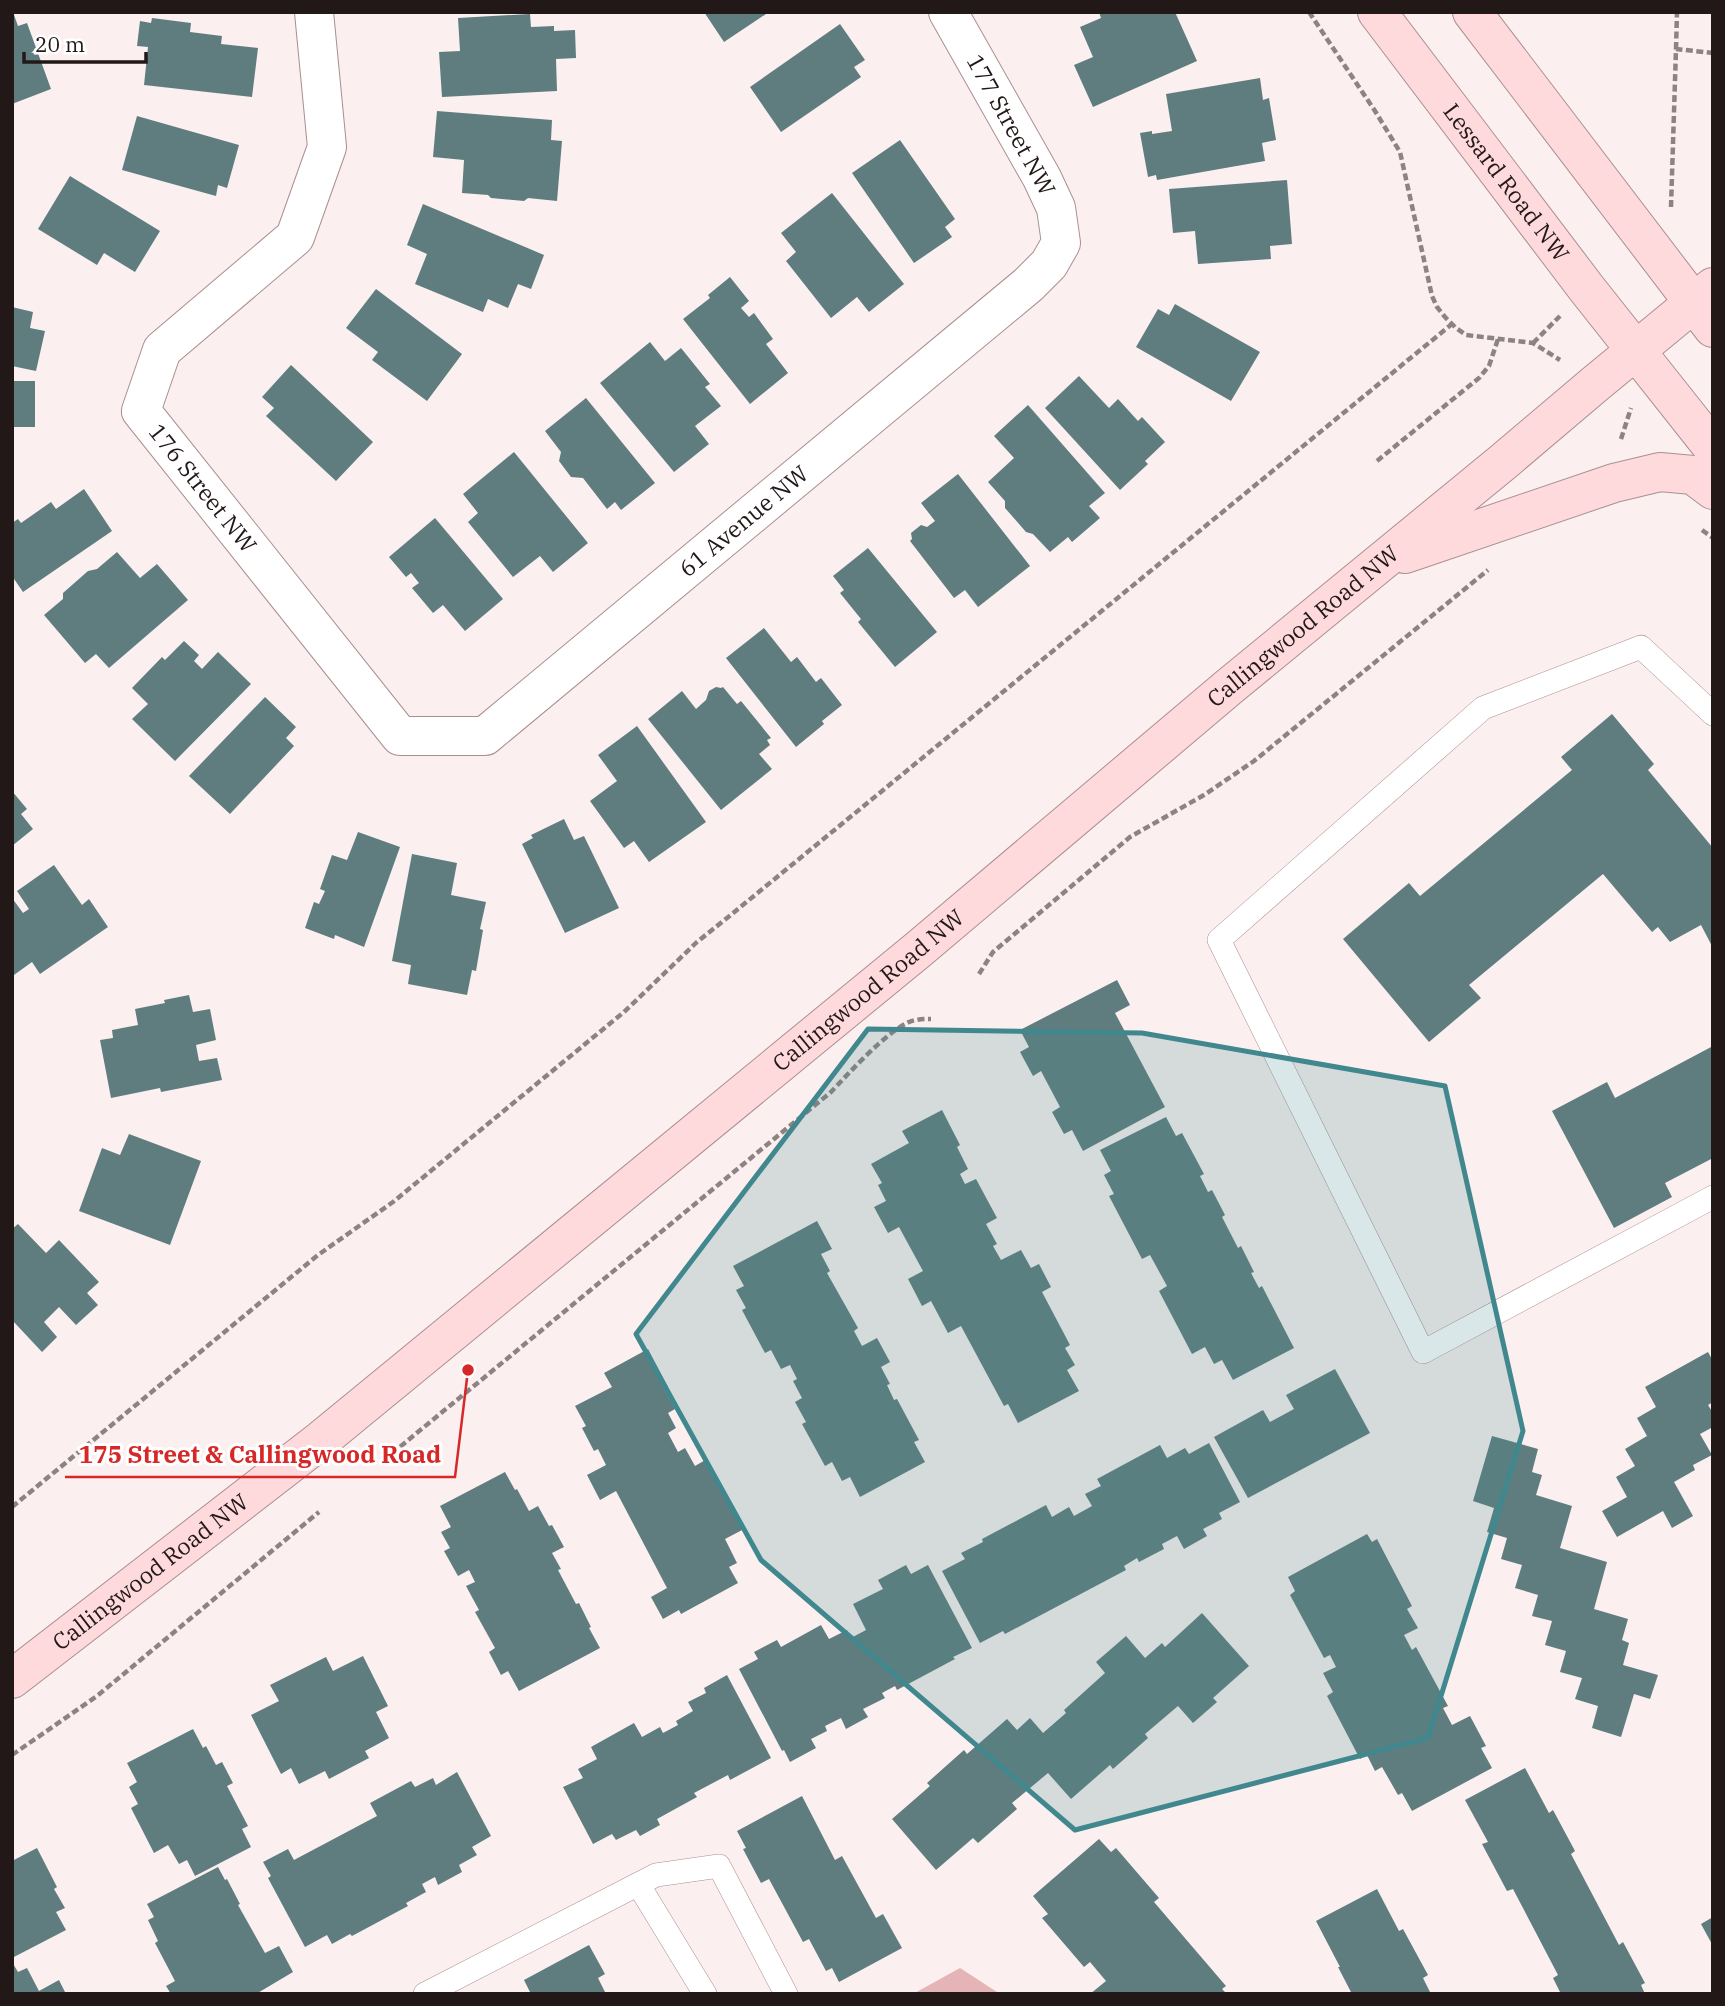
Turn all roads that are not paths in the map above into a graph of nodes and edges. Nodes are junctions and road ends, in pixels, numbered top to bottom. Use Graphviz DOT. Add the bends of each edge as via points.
graph roads {
  1 [pos="314,12"];
  2 [pos="947,12"];
  3 [pos="1377,12"];
  4 [pos="1472,12"];
  5 [pos="1060,243"];
  6 [pos="1706,306"];
  7 [pos="1636,350"];
  8 [pos="1713,448"];
  9 [pos="1713,490"];
  10 [pos="1380,562"];
  11 [pos="1713,714"];
  12 [pos="400,736"];
  13 [pos="1713,1197"];
  14 [pos="12,1679"];
  15 [pos="638,1884"];
  16 [pos="457,1986"];
  17 [pos="425,1994"];
  18 [pos="705,1994"];
  19 [pos="786,1994"];
  1 -- 12 [label="street, 176 Street NW" via="327,147 295,237 162,350 141,411"];
  2 -- 5 [label="street, 177 Street NW" via="1042,178 1056,208"];
  3 -- 7 [label="main road, Lessard Road NW"];
  4 -- 6 [label="main road"];
  5 -- 12 [label="street, 61 Avenue NW" via="1049,264 1028,285 485,736"];
  6 -- 7 [label="main road, Callingwood Road NW"];
  7 -- 8 [label="main road, Lessard Road NW"];
  7 -- 10 [label="main road, Callingwood Road NW"];
  9 -- 10 [label="main road" via="1693,475 1660,472 1614,483"];
  10 -- 14 [label="main road, Callingwood Road NW" via="898,967 321,1440"];
  11 -- 13 [label="lane" via="1641,647 1483,708 1219,940 1423,1352"];
  15 -- 16 [label="lane"];
  15 -- 18 [label="lane"];
  15 -- 19 [label="lane" via="656,1875 719,1866"];
  16 -- 17 [label="lane"];
}
